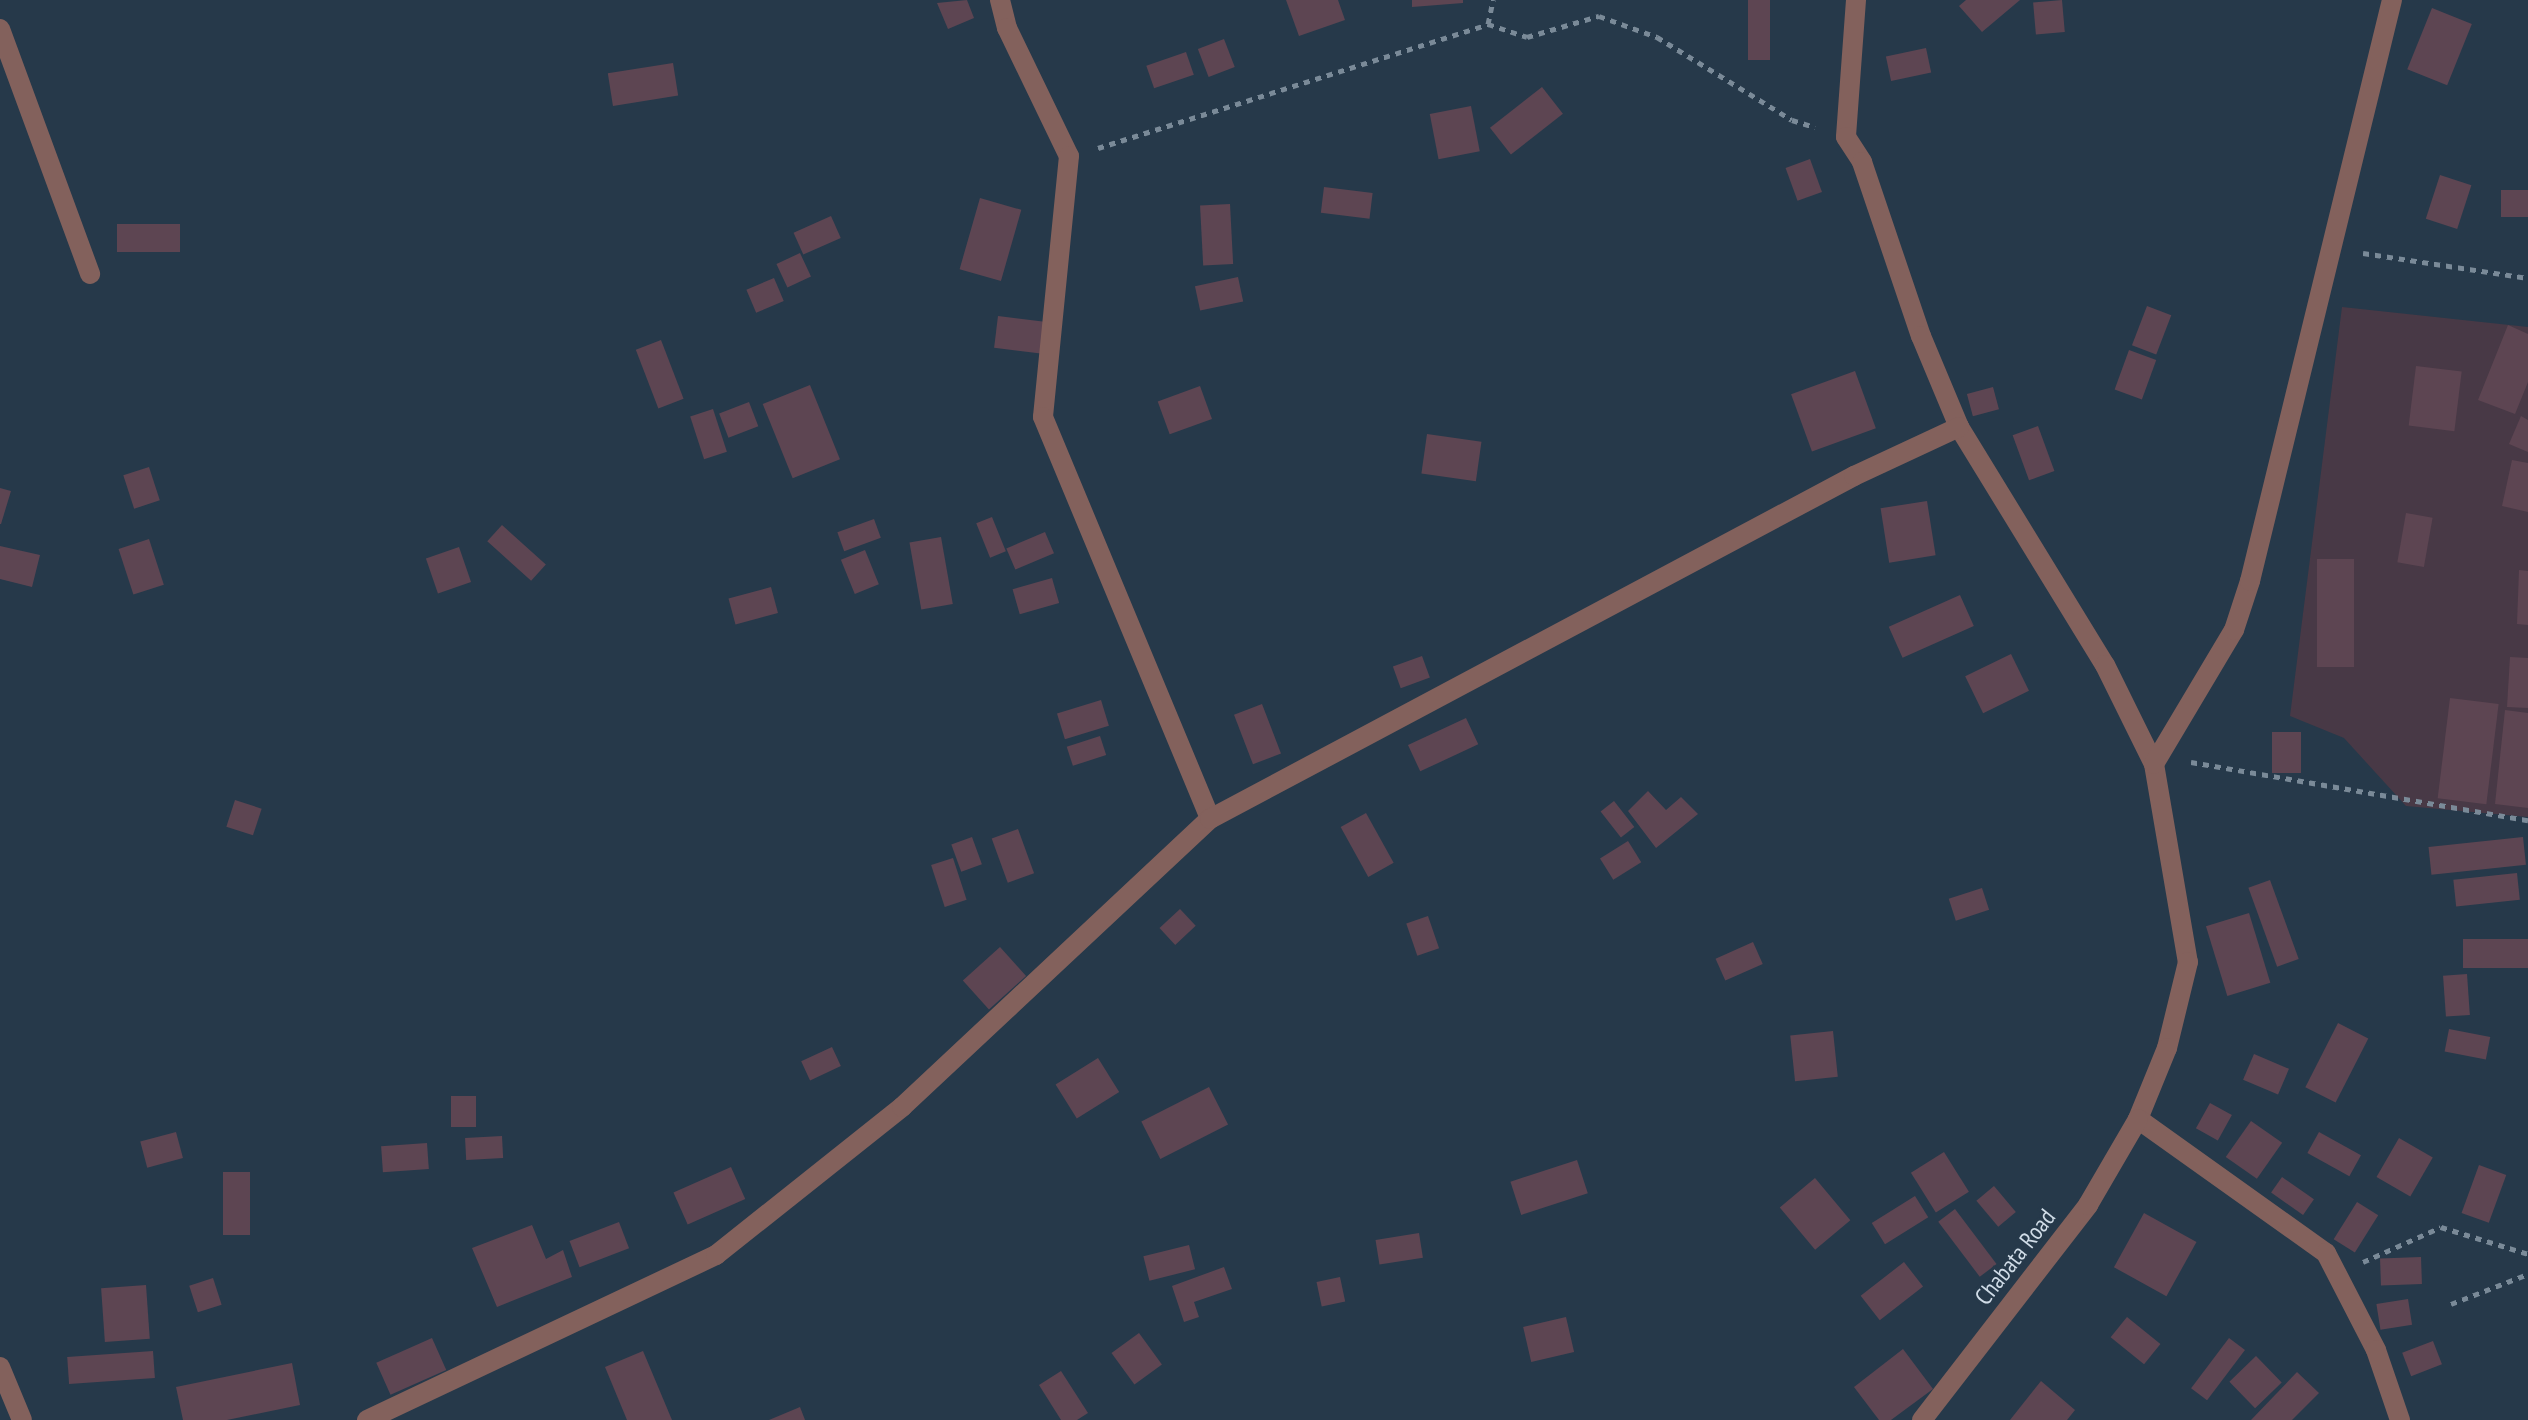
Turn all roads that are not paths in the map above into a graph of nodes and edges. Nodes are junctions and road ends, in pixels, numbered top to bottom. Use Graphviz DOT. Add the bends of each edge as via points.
graph roads {
  1 [pos="1000,0"];
  2 [pos="1856,0"];
  3 [pos="2392,0"];
  4 [pos="0,29"];
  5 [pos="90,274"];
  6 [pos="1959,427"];
  7 [pos="2154,764"];
  8 [pos="1210,819"];
  9 [pos="2138,1119"];
  10 [pos="0,1367"];
  11 [pos="22,1420"];
  12 [pos="367,1420"];
  13 [pos="1922,1420"];
  14 [pos="2400,1420"];
  1 -- 8 [label="street" via="1007,28 1069,156 1043,417"];
  2 -- 6 [label="street, Chabata Road" via="1846,137 1862,162 1877,218"];
  3 -- 7 [label="street" via="2234,630"];
  4 -- 5 [label="street"];
  6 -- 7 [label="street, Chabata Road" via="2105,665"];
  6 -- 8 [label="street" via="1854,476"];
  7 -- 9 [label="street, Chabata Road" via="2188,962 2167,1048"];
  8 -- 12 [label="street" via="902,1107 716,1255"];
  9 -- 13 [label="street, Chabata Road" via="2088,1205"];
  9 -- 14 [label="street" via="2326,1253 2343,1278"];
  10 -- 11 [label="street"];
}
